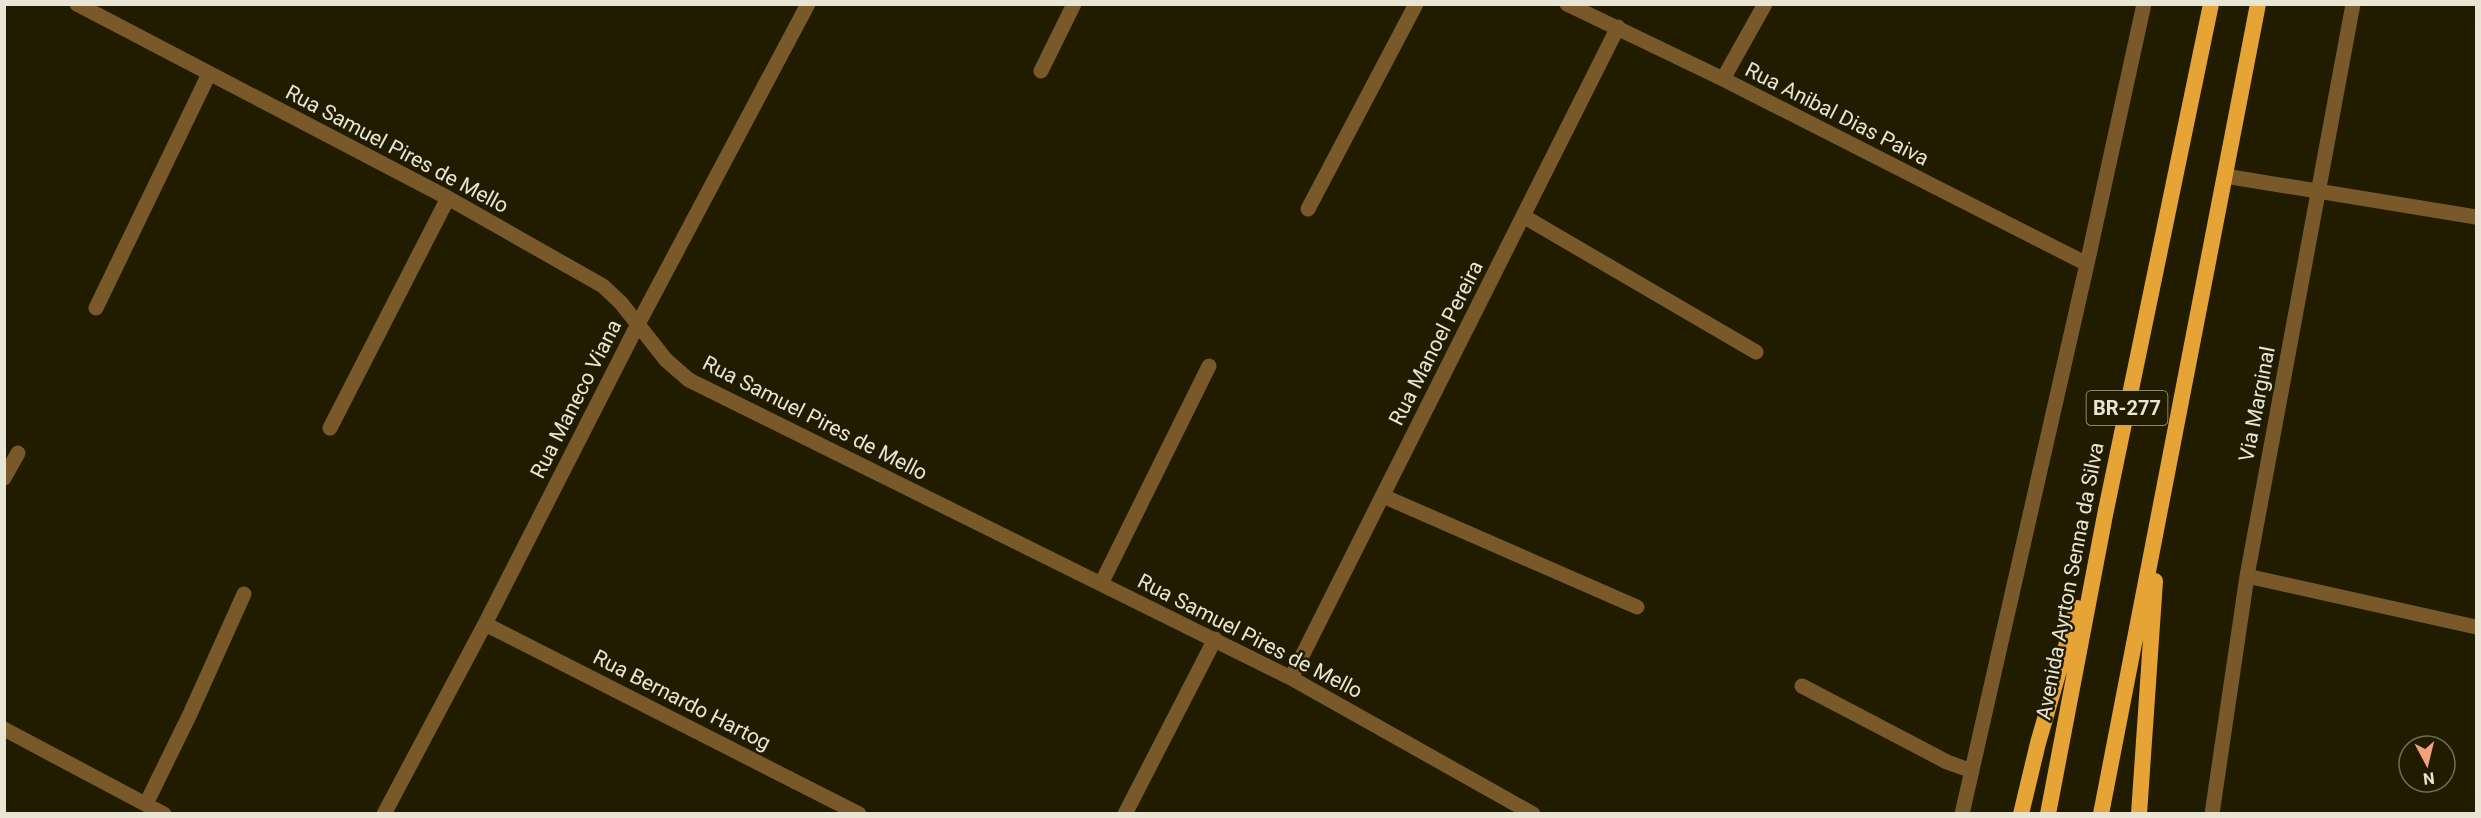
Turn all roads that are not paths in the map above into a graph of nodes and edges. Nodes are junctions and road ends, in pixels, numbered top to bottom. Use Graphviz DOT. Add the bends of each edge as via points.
graph roads {
  1 [pos="77,4"];
  2 [pos="808,4"];
  3 [pos="1074,4"];
  4 [pos="1416,4"];
  5 [pos="1567,4"];
  6 [pos="1765,4"];
  7 [pos="2144,4"];
  8 [pos="2211,4"];
  9 [pos="2258,4"];
  10 [pos="2353,4"];
  11 [pos="1618,27"];
  12 [pos="1041,71"];
  13 [pos="209,74"];
  14 [pos="1723,80"];
  15 [pos="2224,176"];
  16 [pos="2318,192"];
  17 [pos="448,198"];
  18 [pos="1308,209"];
  19 [pos="1523,216"];
  20 [pos="2476,217"];
  21 [pos="2087,264"];
  22 [pos="96,308"];
  23 [pos="637,326"];
  24 [pos="1756,352"];
  25 [pos="1209,366"];
  26 [pos="330,428"];
  27 [pos="18,453"];
  28 [pos="4,478"];
  29 [pos="1383,496"];
  30 [pos="2161,508"];
  31 [pos="2105,515"];
  32 [pos="2247,576"];
  33 [pos="1101,584"];
  34 [pos="244,594"];
  35 [pos="1636,607"];
  36 [pos="485,624"];
  37 [pos="2476,627"];
  38 [pos="1215,639"];
  39 [pos="1291,678"];
  40 [pos="1802,686"];
  41 [pos="4,729"];
  42 [pos="1972,771"];
  43 [pos="146,804"];
  44 [pos="164,813"];
  45 [pos="384,813"];
  46 [pos="859,813"];
  47 [pos="1125,813"];
  48 [pos="1533,813"];
  49 [pos="1962,813"];
  50 [pos="2021,813"];
  51 [pos="2048,813"];
  52 [pos="2101,813"];
  53 [pos="2139,813"];
  54 [pos="2212,813"];
  1 -- 13 [label="street, Rua Samuel Pires de Mello"];
  2 -- 23 [label="street, Rua Maneco Viana"];
  3 -- 12 [label="street"];
  4 -- 18 [label="street"];
  5 -- 11 [label="street, Rua Anibal Dias Paiva"];
  6 -- 14 [label="street"];
  7 -- 21 [label="street"];
  8 -- 31 [label="highway, Avenida Ayrton Senna da Silva / BR-277"];
  9 -- 15 [label="highway, BR-277"];
  10 -- 16 [label="street, Via Marginal"];
  11 -- 14 [label="street, Rua Anibal Dias Paiva"];
  11 -- 19 [label="street, Rua Manoel Pereira"];
  13 -- 17 [label="street, Rua Samuel Pires de Mello"];
  13 -- 22 [label="street"];
  14 -- 21 [label="street, Rua Anibal Dias Paiva"];
  15 -- 16 [label="street"];
  15 -- 30 [label="highway, BR-277"];
  16 -- 20 [label="street"];
  16 -- 32 [label="street, Via Marginal"];
  17 -- 23 [label="street, Rua Samuel Pires de Mello" via="603,286"];
  17 -- 26 [label="street"];
  19 -- 24 [label="street"];
  19 -- 29 [label="street, Rua Manoel Pereira"];
  21 -- 42 [label="street"];
  23 -- 33 [label="street, Rua Samuel Pires de Mello" via="689,380"];
  23 -- 36 [label="street, Rua Maneco Viana"];
  25 -- 33 [label="street"];
  27 -- 28 [label="street"];
  29 -- 35 [label="street"];
  29 -- 39 [label="street, Rua Manoel Pereira"];
  30 -- 52 [label="highway, BR-277"];
  30 -- 53 [label="highway"];
  31 -- 50 [label="highway"];
  31 -- 51 [label="highway, Avenida Ayrton Senna da Silva / BR-277"];
  32 -- 37 [label="street"];
  32 -- 54 [label="street, Via Marginal"];
  33 -- 38 [label="street, Rua Samuel Pires de Mello"];
  34 -- 43 [label="street"];
  36 -- 45 [label="street, Rua Maneco Viana"];
  36 -- 46 [label="street, Rua Bernardo Hartog"];
  38 -- 39 [label="street, Rua Samuel Pires de Mello"];
  38 -- 47 [label="street"];
  39 -- 48 [label="street, Rua Samuel Pires de Mello"];
  40 -- 42 [label="street" via="1947,762"];
  41 -- 43 [label="street"];
  42 -- 49 [label="street"];
  43 -- 44 [label="street"];
}
